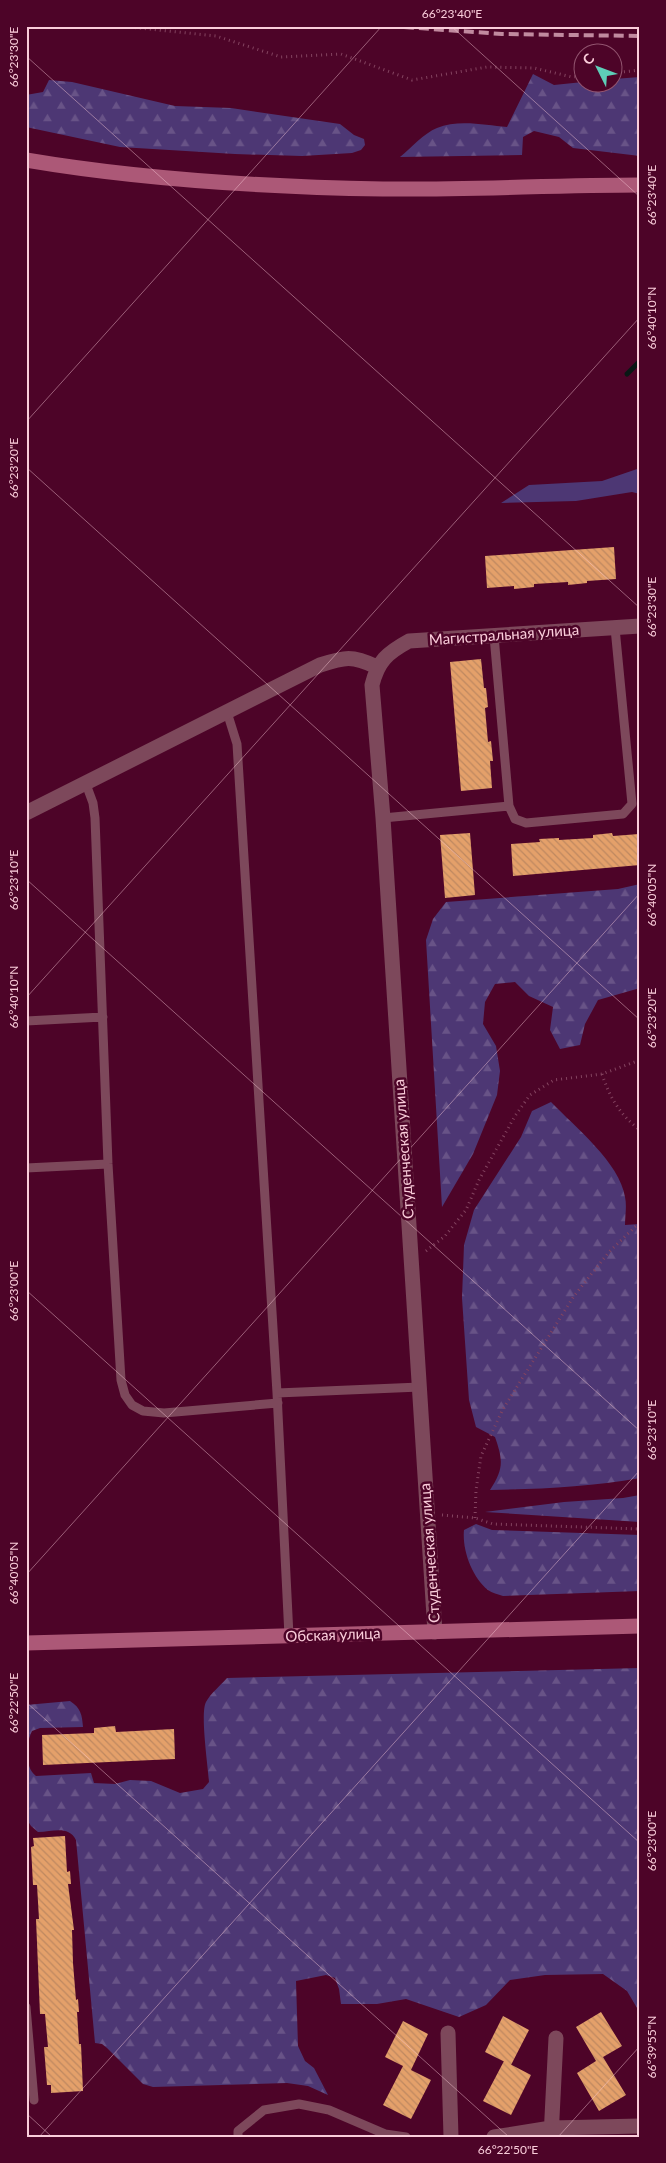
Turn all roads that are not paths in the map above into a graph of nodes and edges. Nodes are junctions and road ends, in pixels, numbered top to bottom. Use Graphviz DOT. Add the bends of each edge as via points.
graph roads {
  1 [pos="26,160"];
  2 [pos="640,185"];
  3 [pos="640,626"];
  4 [pos="614,628"];
  5 [pos="494,636"];
  6 [pos="377,667"];
  7 [pos="227,712"];
  8 [pos="86,784"];
  9 [pos="509,806"];
  10 [pos="26,813"];
  11 [pos="383,818"];
  12 [pos="103,1017"];
  13 [pos="26,1021"];
  14 [pos="108,1164"];
  15 [pos="26,1168"];
  16 [pos="420,1387"];
  17 [pos="277,1393"];
  18 [pos="278,1403"];
  19 [pos="640,1626"];
  20 [pos="435,1632"];
  21 [pos="289,1636"];
  22 [pos="26,1643"];
  23 [pos="26,2007"];
  24 [pos="448,2033"];
  25 [pos="556,2038"];
  26 [pos="34,2100"];
  27 [pos="640,2126"];
  28 [pos="551,2132"];
  29 [pos="238,2137"];
  30 [pos="406,2137"];
  31 [pos="451,2137"];
  32 [pos="494,2137"];
  1 -- 2 [label="street" via="167,179 278,186 385,189"];
  3 -- 4 [label="street, Магистральная улица"];
  4 -- 5 [label="street, Магистральная улица"];
  4 -- 9 [label="lane" via="632,804 623,814 526,823 515,819"];
  5 -- 6 [label="street, Магистральная улица" via="409,642 392,650"];
  5 -- 9 [label="lane"];
  6 -- 7 [label="street" via="359,658 339,659"];
  6 -- 11 [label="street, Студенческая улица" via="372,698"];
  7 -- 8 [label="street"];
  7 -- 17 [label="lane" via="237,744"];
  8 -- 10 [label="street"];
  8 -- 12 [label="lane" via="95,818"];
  9 -- 11 [label="lane"];
  11 -- 16 [label="street, Студенческая улица"];
  12 -- 13 [label="lane"];
  12 -- 14 [label="lane"];
  14 -- 15 [label="lane"];
  14 -- 18 [label="lane" via="121,1380 132,1405 143,1411 164,1413"];
  16 -- 17 [label="lane"];
  16 -- 20 [label="street, Студенческая улица"];
  17 -- 18 [label="lane"];
  18 -- 21 [label="lane"];
  19 -- 20 [label="street, Обская улица"];
  20 -- 21 [label="street, Обская улица"];
  21 -- 22 [label="street, Обская улица"];
  23 -- 26 [label="lane"];
  24 -- 31 [label="street"];
  25 -- 28 [label="street"];
  27 -- 28 [label="street"];
  28 -- 32 [label="street"];
  29 -- 30 [label="lane" via="238,2131 264,2110 299,2104 329,2110 385,2134"];
}
